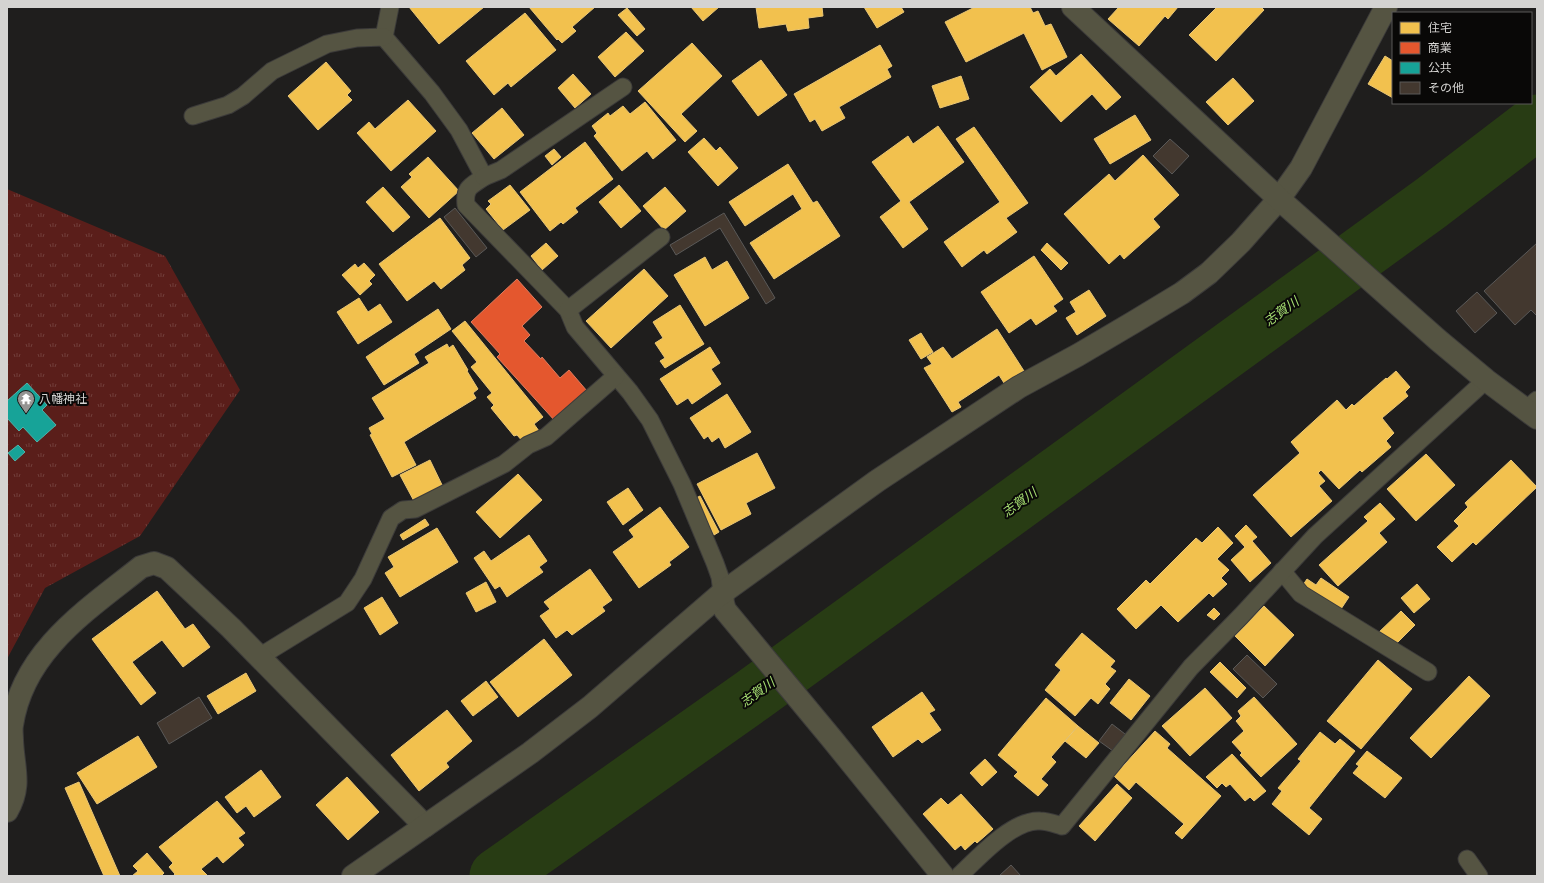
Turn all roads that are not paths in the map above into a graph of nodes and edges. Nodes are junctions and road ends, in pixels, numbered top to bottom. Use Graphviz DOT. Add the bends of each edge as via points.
graph roads {
  1 [pos="390,7"];
  2 [pos="1073,7"];
  3 [pos="1386,7"];
  4 [pos="384,37"];
  5 [pos="623,87"];
  6 [pos="193,116"];
  7 [pos="484,177"];
  8 [pos="1279,199"];
  9 [pos="661,237"];
  10 [pos="568,310"];
  11 [pos="616,376"];
  12 [pos="1486,380"];
  13 [pos="1533,409"];
  14 [pos="1282,571"];
  15 [pos="724,601"];
  16 [pos="258,657"];
  17 [pos="1428,672"];
  18 [pos="7,811"];
  19 [pos="425,826"];
  20 [pos="1466,859"];
  21 [pos="353,876"];
  22 [pos="943,876"];
  23 [pos="959,876"];
  24 [pos="1478,876"];
  1 -- 4 [label="lane"];
  2 -- 8 [label="street"];
  3 -- 8 [label="street" via="1301,168"];
  4 -- 6 [label="lane" via="357,38 327,44 272,71 243,96 228,105"];
  4 -- 7 [label="lane" via="432,93 459,130"];
  5 -- 7 [label="lane" via="501,170"];
  7 -- 10 [label="lane" via="469,187 465,195 466,205"];
  8 -- 12 [label="street"];
  8 -- 15 [label="street" via="1209,274 1078,355 1019,387 865,489"];
  9 -- 10 [label="lane"];
  10 -- 11 [label="lane" via="575,327"];
  11 -- 15 [label="lane" via="650,420 664,446 715,563"];
  11 -- 16 [label="lane" via="546,437 528,445 504,464 415,509 403,510 391,518 363,579 347,603"];
  12 -- 13 [label="street"];
  12 -- 14 [label="lane" via="1315,536"];
  14 -- 17 [label="lane" via="1301,594"];
  14 -- 23 [label="lane" via="1191,666 1062,826 1040,820 1024,823 1007,834"];
  15 -- 19 [label="street" via="530,753"];
  15 -- 22 [label="street"];
  16 -- 18 [label="street" via="167,568 154,563 141,567 72,622 48,647 29,674 11,726 17,781 13,801"];
  16 -- 19 [label="street"];
  19 -- 21 [label="street"];
  20 -- 24 [label="lane"];
}
